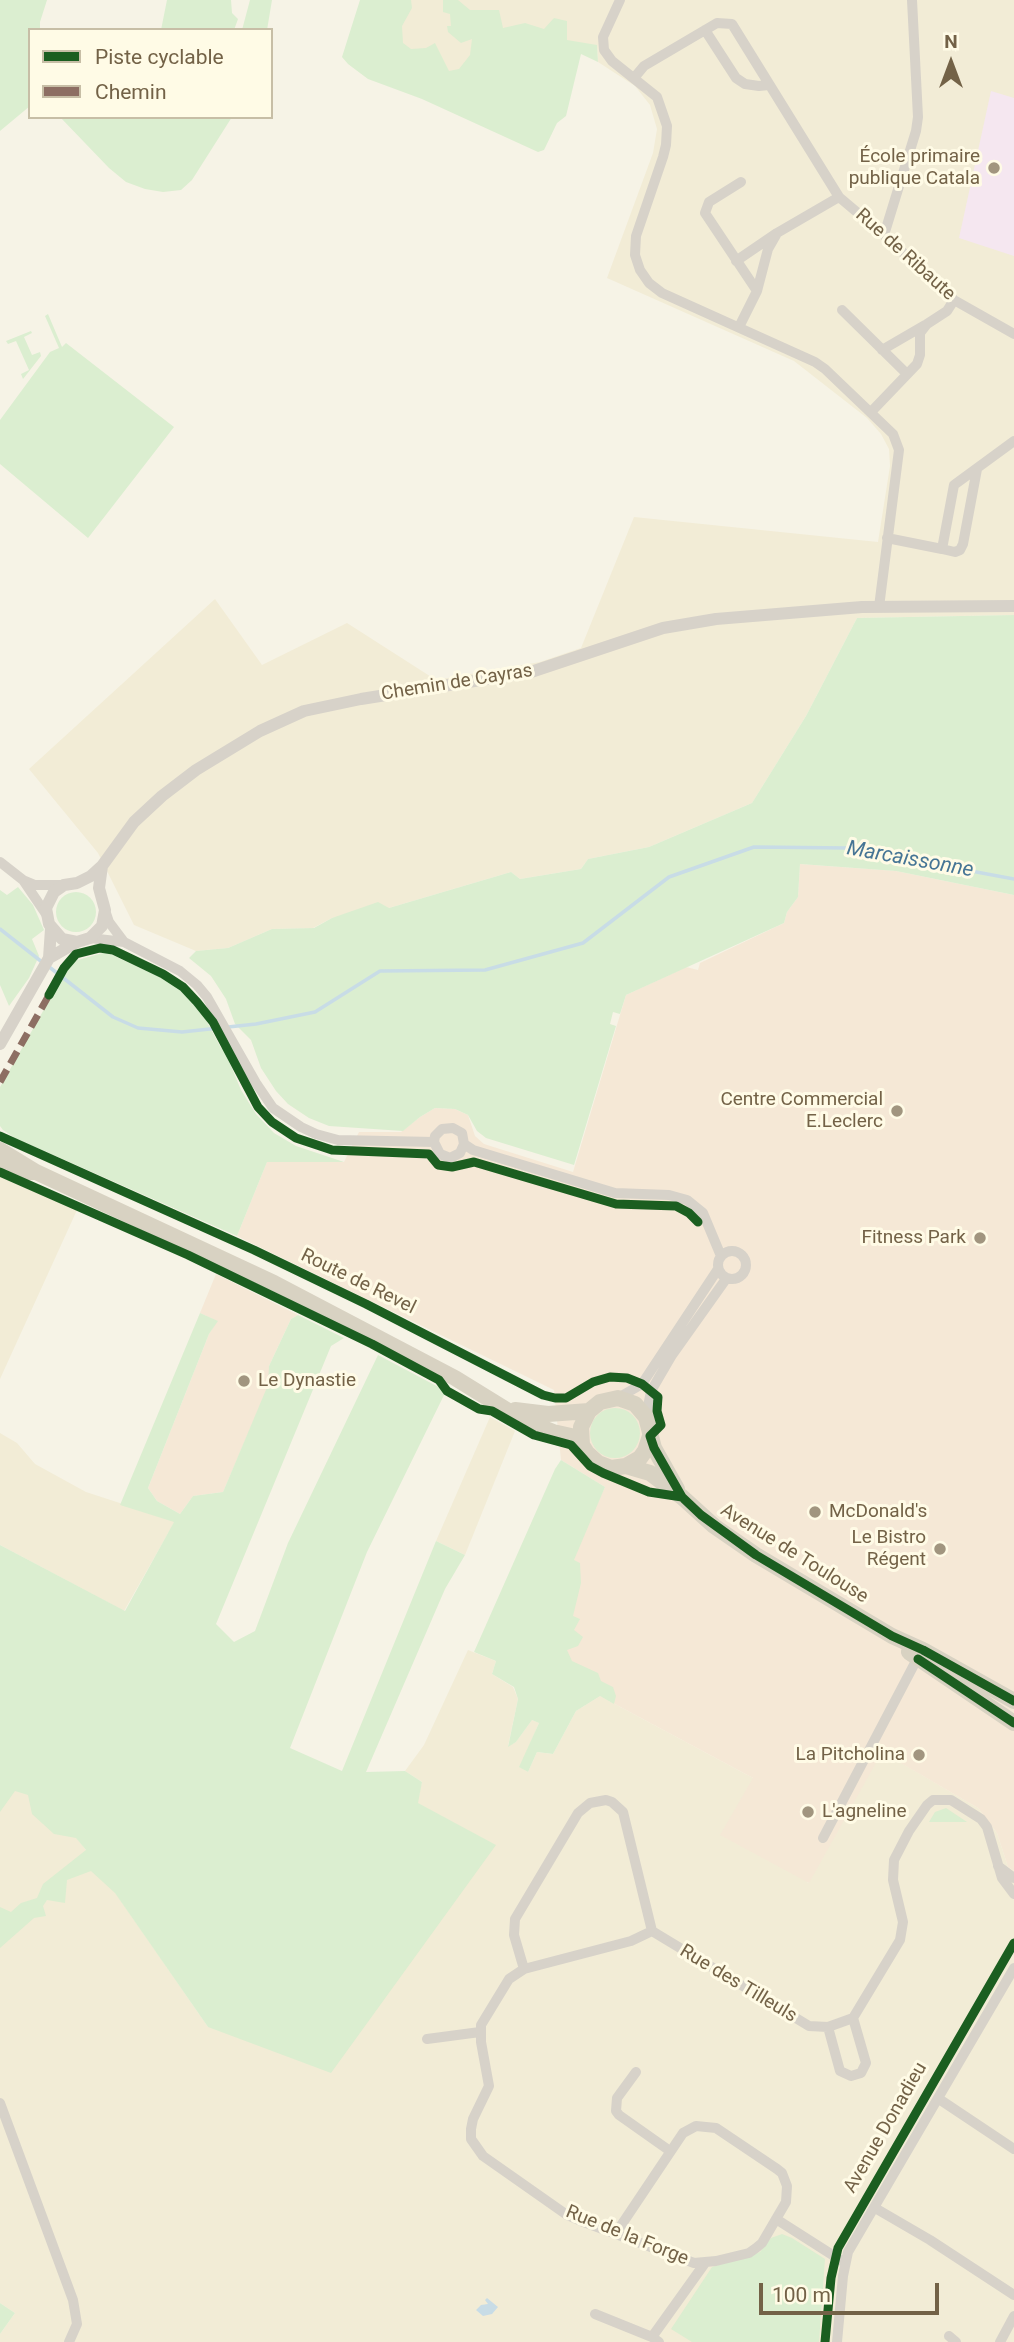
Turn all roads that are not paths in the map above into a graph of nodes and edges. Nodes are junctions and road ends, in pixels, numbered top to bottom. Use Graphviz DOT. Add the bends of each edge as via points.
graph roads {
  1 [pos="620,0"];
  2 [pos="912,0"];
  3 [pos="705,30"];
  4 [pos="634,78"];
  5 [pos="769,85"];
  6 [pos="741,182"];
  7 [pos="839,197"];
  8 [pos="777,233"];
  9 [pos="884,235"];
  10 [pos="736,261"];
  11 [pos="757,291"];
  12 [pos="954,300"];
  13 [pos="842,310"];
  14 [pos="927,324"];
  15 [pos="739,327"];
  16 [pos="1014,334"];
  17 [pos="882,350"];
  18 [pos="907,374"];
  19 [pos="871,412"];
  20 [pos="1014,441"];
  21 [pos="977,469"];
  22 [pos="887,538"];
  23 [pos="942,549"];
  24 [pos="1014,606"];
  25 [pos="879,607"];
  26 [pos="0,862"];
  27 [pos="102,866"];
  28 [pos="23,880"];
  29 [pos="70,884"];
  30 [pos="101,896"];
  31 [pos="105,910"];
  32 [pos="46,914"];
  33 [pos="51,929"];
  34 [pos="90,938"];
  35 [pos="77,942"];
  36 [pos="124,943"];
  37 [pos="49,958"];
  38 [pos="0,1044"];
  39 [pos="434,1142"];
  40 [pos="464,1144"];
  41 [pos="0,1150"];
  42 [pos="0,1167"];
  43 [pos="36,1172"];
  44 [pos="721,1256"];
  45 [pos="718,1269"];
  46 [pos="726,1279"];
  47 [pos="618,1398"];
  48 [pos="502,1406"];
  49 [pos="589,1410"];
  50 [pos="646,1417"];
  51 [pos="650,1436"];
  52 [pos="582,1445"];
  53 [pos="626,1466"];
  54 [pos="682,1497"];
  55 [pos="892,1636"];
  56 [pos="917,1658"];
  57 [pos="1014,1701"];
  58 [pos="1014,1723"];
  59 [pos="823,1838"];
  60 [pos="998,1866"];
  61 [pos="1014,1878"];
  62 [pos="1014,1894"];
  63 [pos="652,1931"];
  64 [pos="1014,1968"];
  65 [pos="524,1969"];
  66 [pos="853,2018"];
  67 [pos="828,2027"];
  68 [pos="480,2032"];
  69 [pos="427,2039"];
  70 [pos="636,2072"];
  71 [pos="939,2099"];
  72 [pos="0,2103"];
  73 [pos="1014,2149"];
  74 [pos="670,2151"];
  75 [pos="875,2208"];
  76 [pos="775,2220"];
  77 [pos="616,2234"];
  78 [pos="705,2263"];
  79 [pos="845,2263"];
  80 [pos="1014,2295"];
  81 [pos="595,2314"];
  82 [pos="1014,2316"];
  83 [pos="655,2339"];
  84 [pos="69,2342"];
  85 [pos="837,2342"];
  86 [pos="1000,2342"];
  1 -- 4 [label="street" via="603,44 606,56"];
  2 -- 9 [label="street" via="918,117"];
  3 -- 4 [label="street, Rue de Ribaute" via="645,66"];
  3 -- 5 [label="street" via="736,78 745,85"];
  3 -- 5 [label="street, Rue de Ribaute" via="717,23 732,24"];
  4 -- 15 [label="street" via="657,97 667,136 636,236 640,270 662,293"];
  5 -- 7 [label="street, Rue de Ribaute"];
  6 -- 10 [label="street" via="709,202 705,213"];
  7 -- 8 [label="street"];
  7 -- 9 [label="street, Rue de Ribaute"];
  8 -- 10 [label="street"];
  8 -- 11 [label="street"];
  9 -- 12 [label="street, Rue de Ribaute"];
  10 -- 11 [label="street"];
  11 -- 15 [label="street"];
  12 -- 14 [label="street" via="947,312"];
  12 -- 16 [label="street, Rue de Ribaute"];
  13 -- 17 [label="street"];
  14 -- 17 [label="street"];
  14 -- 18 [label="street" via="920,333 917,364"];
  15 -- 19 [label="street" via="815,362"];
  17 -- 18 [label="street"];
  18 -- 19 [label="street"];
  19 -- 22 [label="street" via="893,434 899,450"];
  20 -- 21 [label="street"];
  21 -- 23 [label="street" via="954,485"];
  21 -- 23 [label="street" via="963,544 960,550"];
  22 -- 23 [label="street"];
  22 -- 25 [label="street"];
  24 -- 25 [label="street, Chemin de Cayras"];
  25 -- 27 [label="street, Chemin de Cayras" via="716,619 663,628 531,672 304,711 234,746 162,796 134,822"];
  26 -- 28 [label="street"];
  27 -- 29 [label="street, Chemin de Cayras"];
  27 -- 30 [label="street"];
  28 -- 29 [label="street" via="35,885"];
  28 -- 32 [label="street"];
  29 -- 30 [label="street" via="88,885"];
  29 -- 32 [label="street, Chemin de Cayras" via="50,897"];
  30 -- 31 [label="street"];
  31 -- 34 [label="street" via="102,926"];
  31 -- 36 [label="street"];
  32 -- 33 [label="street"];
  33 -- 35 [label="street" via="62,939"];
  33 -- 37 [label="street"];
  34 -- 35 [label="street"];
  34 -- 36 [label="street"];
  35 -- 37 [label="street"];
  36 -- 39 [label="street" via="180,971 202,991 274,1108 308,1130 338,1140"];
  37 -- 38 [label="street"];
  39 -- 40 [label="street" via="440,1154 450,1158 460,1153"];
  39 -- 40 [label="street" via="438,1132 447,1127 461,1133"];
  40 -- 44 [label="street" via="614,1193 687,1200 703,1213"];
  41 -- 43 [label="main road, Route de Revel"];
  42 -- 43 [label="main road, Route de Revel"];
  43 -- 48 [label="main road, Route de Revel" via="274,1283"];
  44 -- 45 [label="street"];
  44 -- 46 [label="street" via="739,1252 747,1264 741,1277"];
  45 -- 46 [label="street"];
  45 -- 47 [label="street" via="642,1384"];
  46 -- 50 [label="street" via="651,1391"];
  47 -- 49 [label="main road"];
  47 -- 50 [label="main road" via="635,1404"];
  48 -- 49 [label="main road, Route de Revel" via="536,1413"];
  48 -- 52 [label="main road, Route de Revel" via="534,1426 571,1436"];
  49 -- 52 [label="main road" via="581,1427"];
  50 -- 51 [label="main road"];
  51 -- 53 [label="main road" via="640,1458"];
  51 -- 54 [label="main road"];
  52 -- 53 [label="main road" via="598,1463 611,1468"];
  53 -- 54 [label="main road" via="650,1473"];
  54 -- 55 [label="main road, Avenue de Toulouse" via="731,1539"];
  55 -- 56 [label="main road, Avenue de Toulouse"];
  55 -- 57 [label="main road, Avenue de Toulouse"];
  56 -- 58 [label="main road, Avenue de Toulouse"];
  56 -- 59 [label="street"];
  60 -- 61 [label="street"];
  60 -- 62 [label="street"];
  60 -- 66 [label="street" via="987,1827 975,1814 946,1798 927,1805 894,1860 893,1880 903,1922 900,1940"];
  63 -- 65 [label="street" via="631,1941"];
  63 -- 65 [label="street" via="623,1812 606,1800 590,1803 578,1813 515,1919 514,1935"];
  63 -- 67 [label="street, Rue des Tilleuls" via="799,2021"];
  64 -- 71 [label="street, Avenue Donadieu"];
  65 -- 68 [label="street" via="509,1979"];
  66 -- 67 [label="street"];
  66 -- 67 [label="street" via="866,2063 861,2073 851,2076 840,2071"];
  68 -- 69 [label="street"];
  68 -- 77 [label="street, Rue de la Forge" via="489,2085 471,2129 477,2148 567,2215"];
  70 -- 74 [label="street" via="617,2098 616,2110"];
  71 -- 73 [label="street"];
  71 -- 75 [label="street, Avenue Donadieu"];
  72 -- 84 [label="street" via="74,2300 77,2324"];
  74 -- 76 [label="street" via="689,2129 716,2128 782,2173 788,2194"];
  74 -- 77 [label="street"];
  75 -- 79 [label="street, Avenue Donadieu"];
  75 -- 80 [label="street"];
  76 -- 78 [label="street, Rue de la Forge" via="762,2243 749,2253"];
  76 -- 79 [label="street"];
  77 -- 78 [label="street, Rue de la Forge"];
  78 -- 83 [label="street"];
  79 -- 85 [label="street, Avenue Donadieu"];
  81 -- 83 [label="street"];
  82 -- 86 [label="street"];
}
